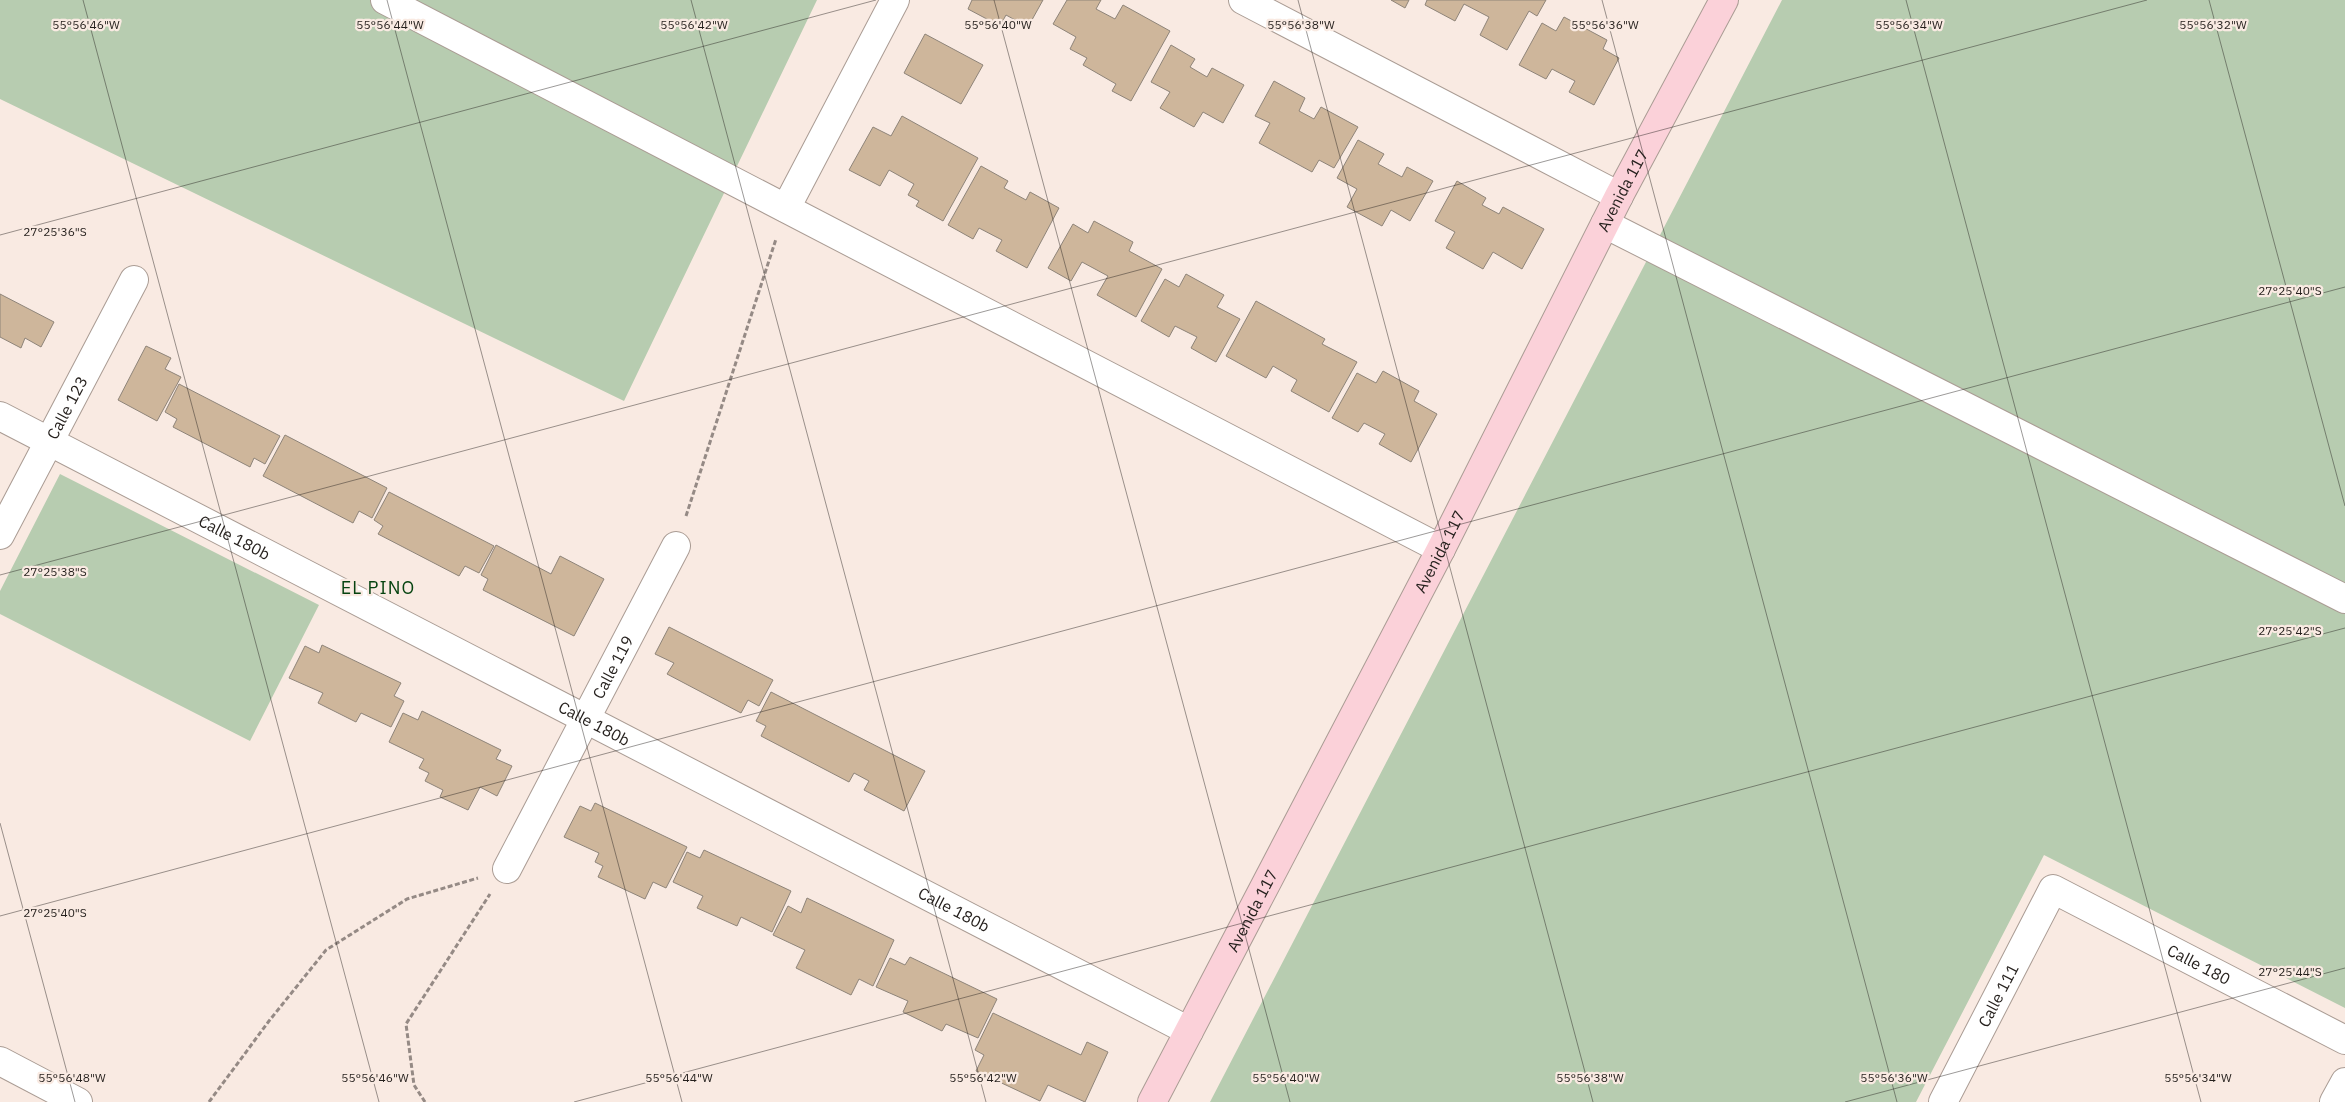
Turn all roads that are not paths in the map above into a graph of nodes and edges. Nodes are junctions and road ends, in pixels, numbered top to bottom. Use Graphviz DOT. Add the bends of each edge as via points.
graph roads {
  1 [pos="384,0"];
  2 [pos="895,0"];
  3 [pos="1243,0"];
  4 [pos="1724,0"];
  5 [pos="1619,196"];
  6 [pos="786,208"];
  7 [pos="1605,224"];
  8 [pos="134,280"];
  9 [pos="0,416"];
  10 [pos="49,441"];
  11 [pos="0,535"];
  12 [pos="676,546"];
  13 [pos="1441,549"];
  14 [pos="2345,599"];
  15 [pos="585,719"];
  16 [pos="507,869"];
  17 [pos="2053,889"];
  18 [pos="1189,1031"];
  19 [pos="2345,1040"];
  20 [pos="0,1061"];
  21 [pos="2345,1082"];
  22 [pos="78,1102"];
  23 [pos="1152,1102"];
  24 [pos="1943,1102"];
  25 [pos="2334,1102"];
  1 -- 6 [label="street"];
  2 -- 6 [label="street"];
  3 -- 5 [label="street"];
  4 -- 5 [label="street, Avenida 117"];
  5 -- 7 [label="street, Avenida 117"];
  6 -- 13 [label="street"];
  7 -- 13 [label="street, Avenida 117"];
  7 -- 14 [label="street"];
  8 -- 10 [label="street, Calle 123"];
  9 -- 10 [label="street, Calle 180b"];
  10 -- 11 [label="street, Calle 123"];
  10 -- 15 [label="street, Calle 180b"];
  12 -- 15 [label="street, Calle 119"];
  13 -- 18 [label="street, Avenida 117"];
  15 -- 16 [label="street, Calle 119"];
  15 -- 18 [label="street, Calle 180b"];
  17 -- 19 [label="street, Calle 180"];
  17 -- 24 [label="street, Calle 111"];
  18 -- 23 [label="street, Avenida 117"];
  20 -- 22 [label="street"];
  21 -- 25 [label="street"];
}
